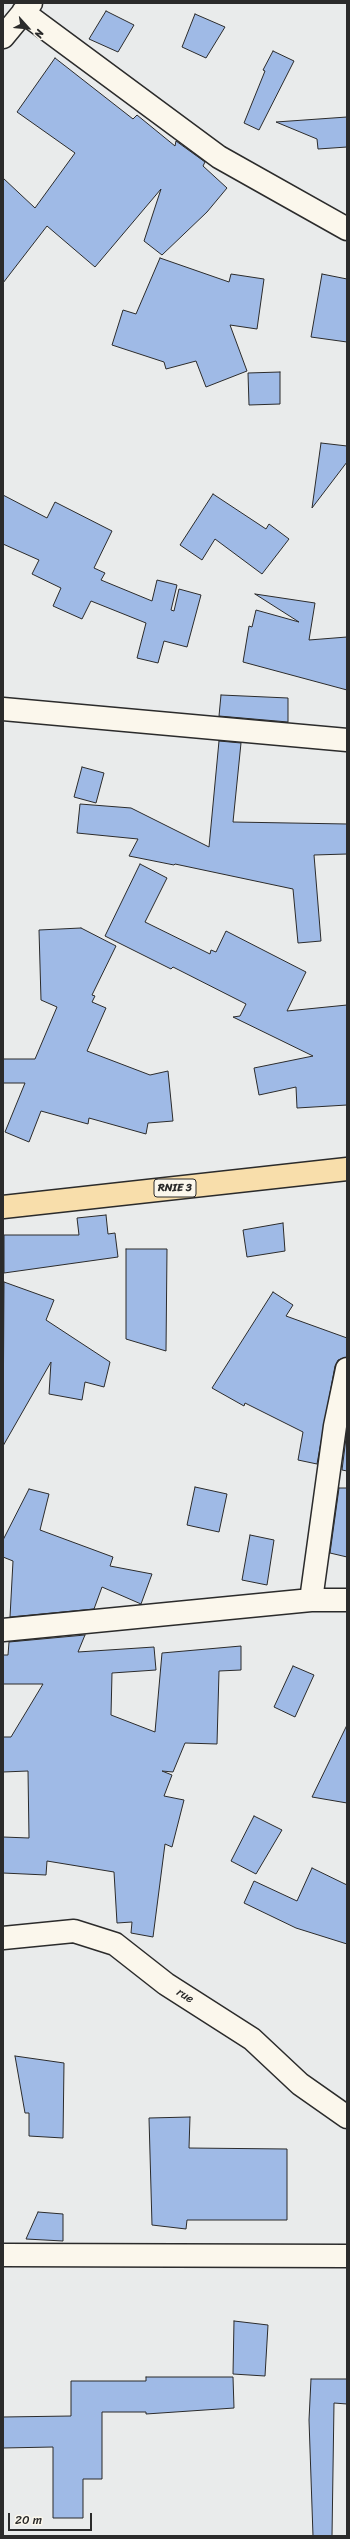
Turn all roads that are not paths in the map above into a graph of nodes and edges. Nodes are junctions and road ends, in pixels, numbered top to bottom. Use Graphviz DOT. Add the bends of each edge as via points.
graph roads {
  1 [pos="27,8"];
  2 [pos="3,37"];
  3 [pos="347,229"];
  4 [pos="3,709"];
  5 [pos="347,740"];
  6 [pos="347,1169"];
  7 [pos="3,1207"];
  8 [pos="347,1369"];
  9 [pos="311,1600"];
  10 [pos="347,1600"];
  11 [pos="3,1630"];
  12 [pos="3,1938"];
  13 [pos="347,2117"];
  14 [pos="3,2255"];
  15 [pos="347,2256"];
  1 -- 2 [label="street"];
  1 -- 3 [label="street" via="219,157"];
  4 -- 5 [label="street"];
  6 -- 7 [label="highway, RNIE 3"];
  8 -- 9 [label="street" via="335,1426"];
  9 -- 10 [label="street"];
  9 -- 11 [label="street"];
  12 -- 13 [label="street, rue" via="74,1931 115,1944 166,1984 252,2039 300,2084"];
  14 -- 15 [label="street"];
}
